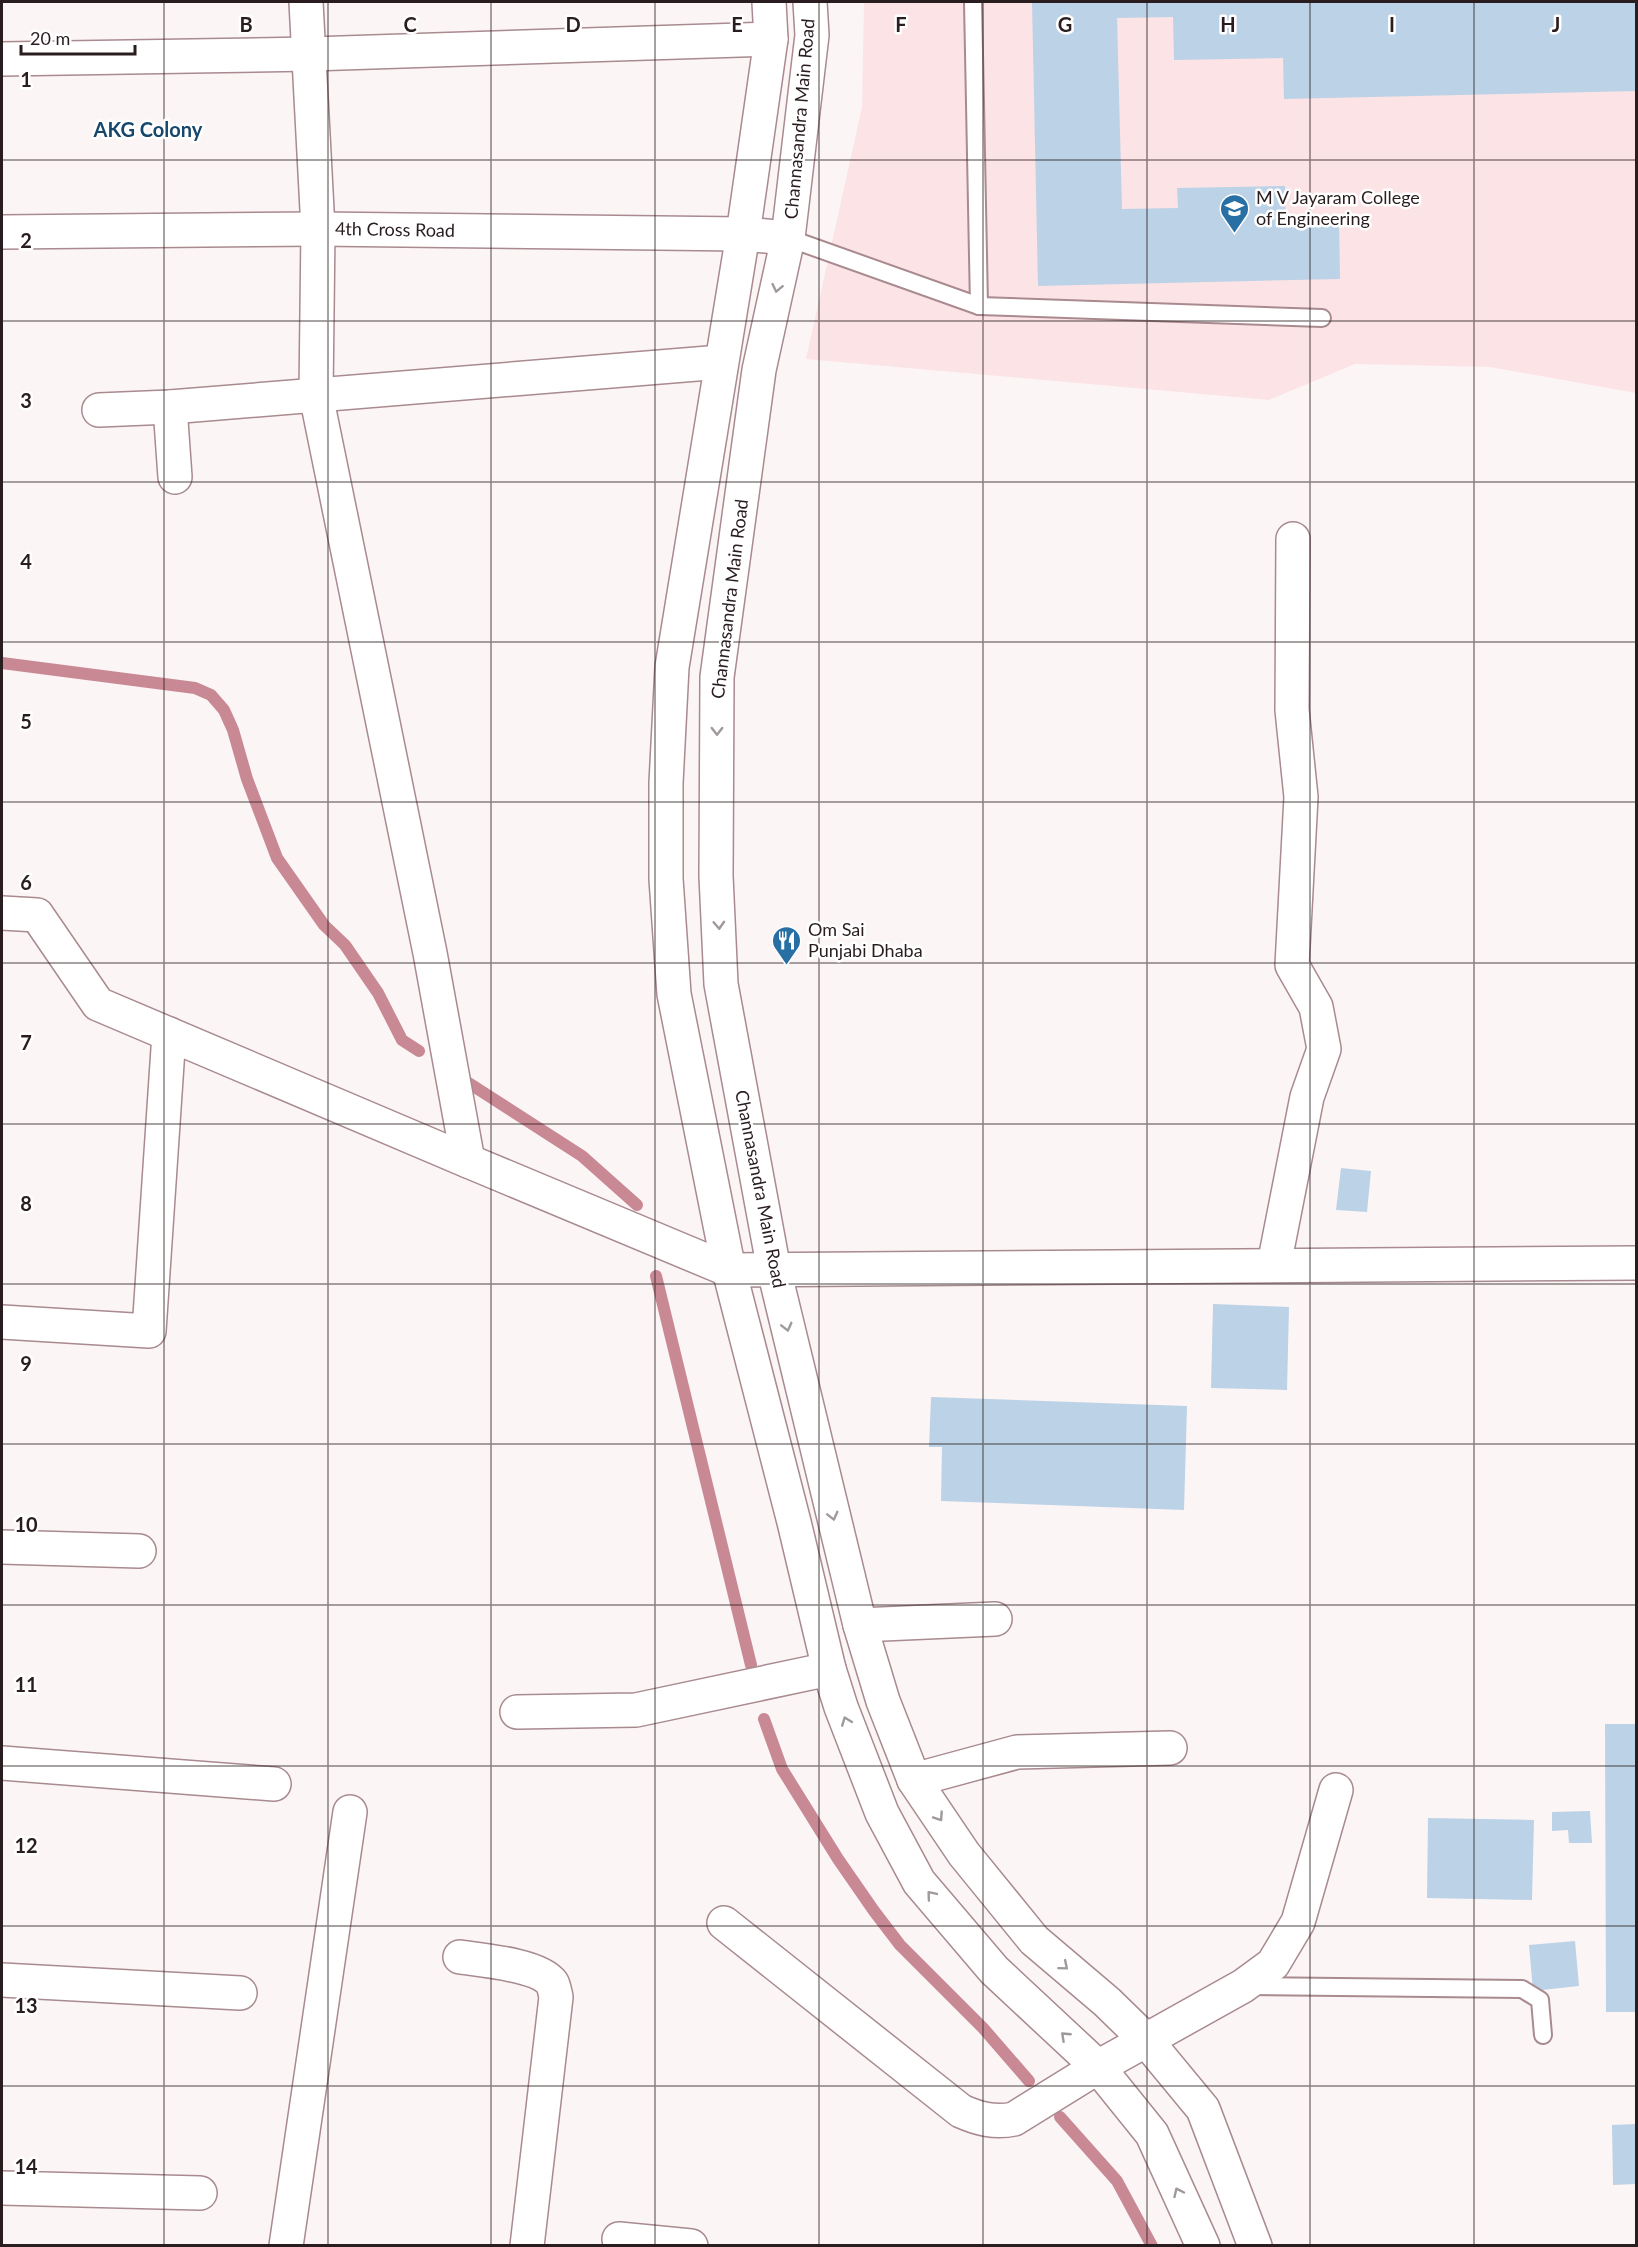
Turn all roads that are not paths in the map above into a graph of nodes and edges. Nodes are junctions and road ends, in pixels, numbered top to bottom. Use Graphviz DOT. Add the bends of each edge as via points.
graph roads {
  1 [pos="306,2"];
  2 [pos="769,2"];
  3 [pos="810,2"];
  4 [pos="973,2"];
  5 [pos="771,39"];
  6 [pos="311,54"];
  7 [pos="2,59"];
  8 [pos="318,229"];
  9 [pos="2,232"];
  10 [pos="743,234"];
  11 [pos="788,238"];
  12 [pos="979,306"];
  13 [pos="1322,318"];
  14 [pos="721,362"];
  15 [pos="316,395"];
  16 [pos="170,407"];
  17 [pos="99,410"];
  18 [pos="175,477"];
  19 [pos="1293,539"];
  20 [pos="717,890"];
  21 [pos="667,894"];
  22 [pos="2,913"];
  23 [pos="169,1034"];
  24 [pos="468,1161"];
  25 [pos="1636,1263"];
  26 [pos="1274,1265"];
  27 [pos="729,1270"];
  28 [pos="774,1270"];
  29 [pos="2,1322"];
  30 [pos="2,1547"];
  31 [pos="139,1551"];
  32 [pos="995,1619"];
  33 [pos="860,1625"];
  34 [pos="830,1669"];
  35 [pos="517,1712"];
  36 [pos="1170,1748"];
  37 [pos="2,1763"];
  38 [pos="914,1779"];
  39 [pos="274,1784"];
  40 [pos="1336,1790"];
  41 [pos="350,1812"];
  42 [pos="724,1923"];
  43 [pos="460,1957"];
  44 [pos="2,1980"];
  45 [pos="1243,1986"];
  46 [pos="240,1993"];
  47 [pos="1543,2035"];
  48 [pos="1146,2040"];
  49 [pos="1098,2067"];
  50 [pos="2,2188"];
  51 [pos="200,2193"];
  52 [pos="619,2240"];
  53 [pos="286,2246"];
  54 [pos="528,2246"];
  55 [pos="691,2246"];
  56 [pos="1203,2246"];
  57 [pos="1255,2246"];
  1 -- 6 [label="street"];
  2 -- 5 [label="street, Channasandra Main Road"];
  3 -- 11 [label="street, Channasandra Main Road" via="812,34"];
  4 -- 12 [label="lane"];
  5 -- 6 [label="street"];
  5 -- 10 [label="street, Channasandra Main Road"];
  6 -- 7 [label="street"];
  6 -- 8 [label="street"];
  8 -- 9 [label="street, 4th Cross Road"];
  8 -- 10 [label="street, 4th Cross Road"];
  8 -- 15 [label="street"];
  10 -- 11 [label="street, 4th Cross Road"];
  10 -- 14 [label="street, Channasandra Main Road"];
  11 -- 12 [label="lane"];
  11 -- 20 [label="street, Channasandra Main Road, one-way" via="759,370 717,677"];
  12 -- 13 [label="lane"];
  14 -- 15 [label="street"];
  14 -- 21 [label="street, Channasandra Main Road" via="672,667 666,783"];
  15 -- 16 [label="street"];
  15 -- 24 [label="street" via="430,953"];
  16 -- 17 [label="street"];
  16 -- 18 [label="street"];
  19 -- 26 [label="street" via="1292,710 1302,796 1292,965 1316,1007 1324,1049 1306,1097"];
  20 -- 21 [label="street"];
  20 -- 28 [label="street, Channasandra Main Road, one-way" via="722,984"];
  21 -- 27 [label="street, Channasandra Main Road" via="674,994"];
  22 -- 23 [label="street" via="38,915 98,1004"];
  23 -- 24 [label="street"];
  23 -- 29 [label="street" via="149,1331"];
  24 -- 27 [label="street"];
  25 -- 26 [label="street"];
  26 -- 28 [label="street"];
  27 -- 28 [label="street"];
  27 -- 34 [label="street, Channasandra Main Road"];
  28 -- 33 [label="street, Channasandra Main Road, one-way"];
  30 -- 31 [label="street"];
  32 -- 33 [label="street"];
  33 -- 38 [label="street, Channasandra Main Road" via="883,1701"];
  34 -- 35 [label="street" via="636,1710"];
  49 -- 34 [label="street, Channasandra Main Road, one-way" via="994,1970 919,1882 882,1813"];
  36 -- 38 [label="street" via="1017,1752"];
  37 -- 39 [label="street"];
  38 -- 48 [label="street, Channasandra Main Road, one-way" via="964,1854 1034,1940"];
  40 -- 45 [label="street" via="1298,1922 1273,1964"];
  41 -- 53 [label="street"];
  42 -- 49 [label="street" via="961,2111 975,2117 1000,2122 1014,2119"];
  43 -- 54 [label="street" via="537,1973 552,1983 556,1997"];
  44 -- 46 [label="street"];
  45 -- 47 [label="lane" via="1522,1989 1540,2000"];
  45 -- 48 [label="street"];
  48 -- 49 [label="street"];
  48 -- 57 [label="street, Channasandra Main Road" via="1203,2109"];
  56 -- 49 [label="street, Channasandra Main Road, one-way" via="1152,2134"];
  50 -- 51 [label="street"];
  52 -- 55 [label="street"];
}
